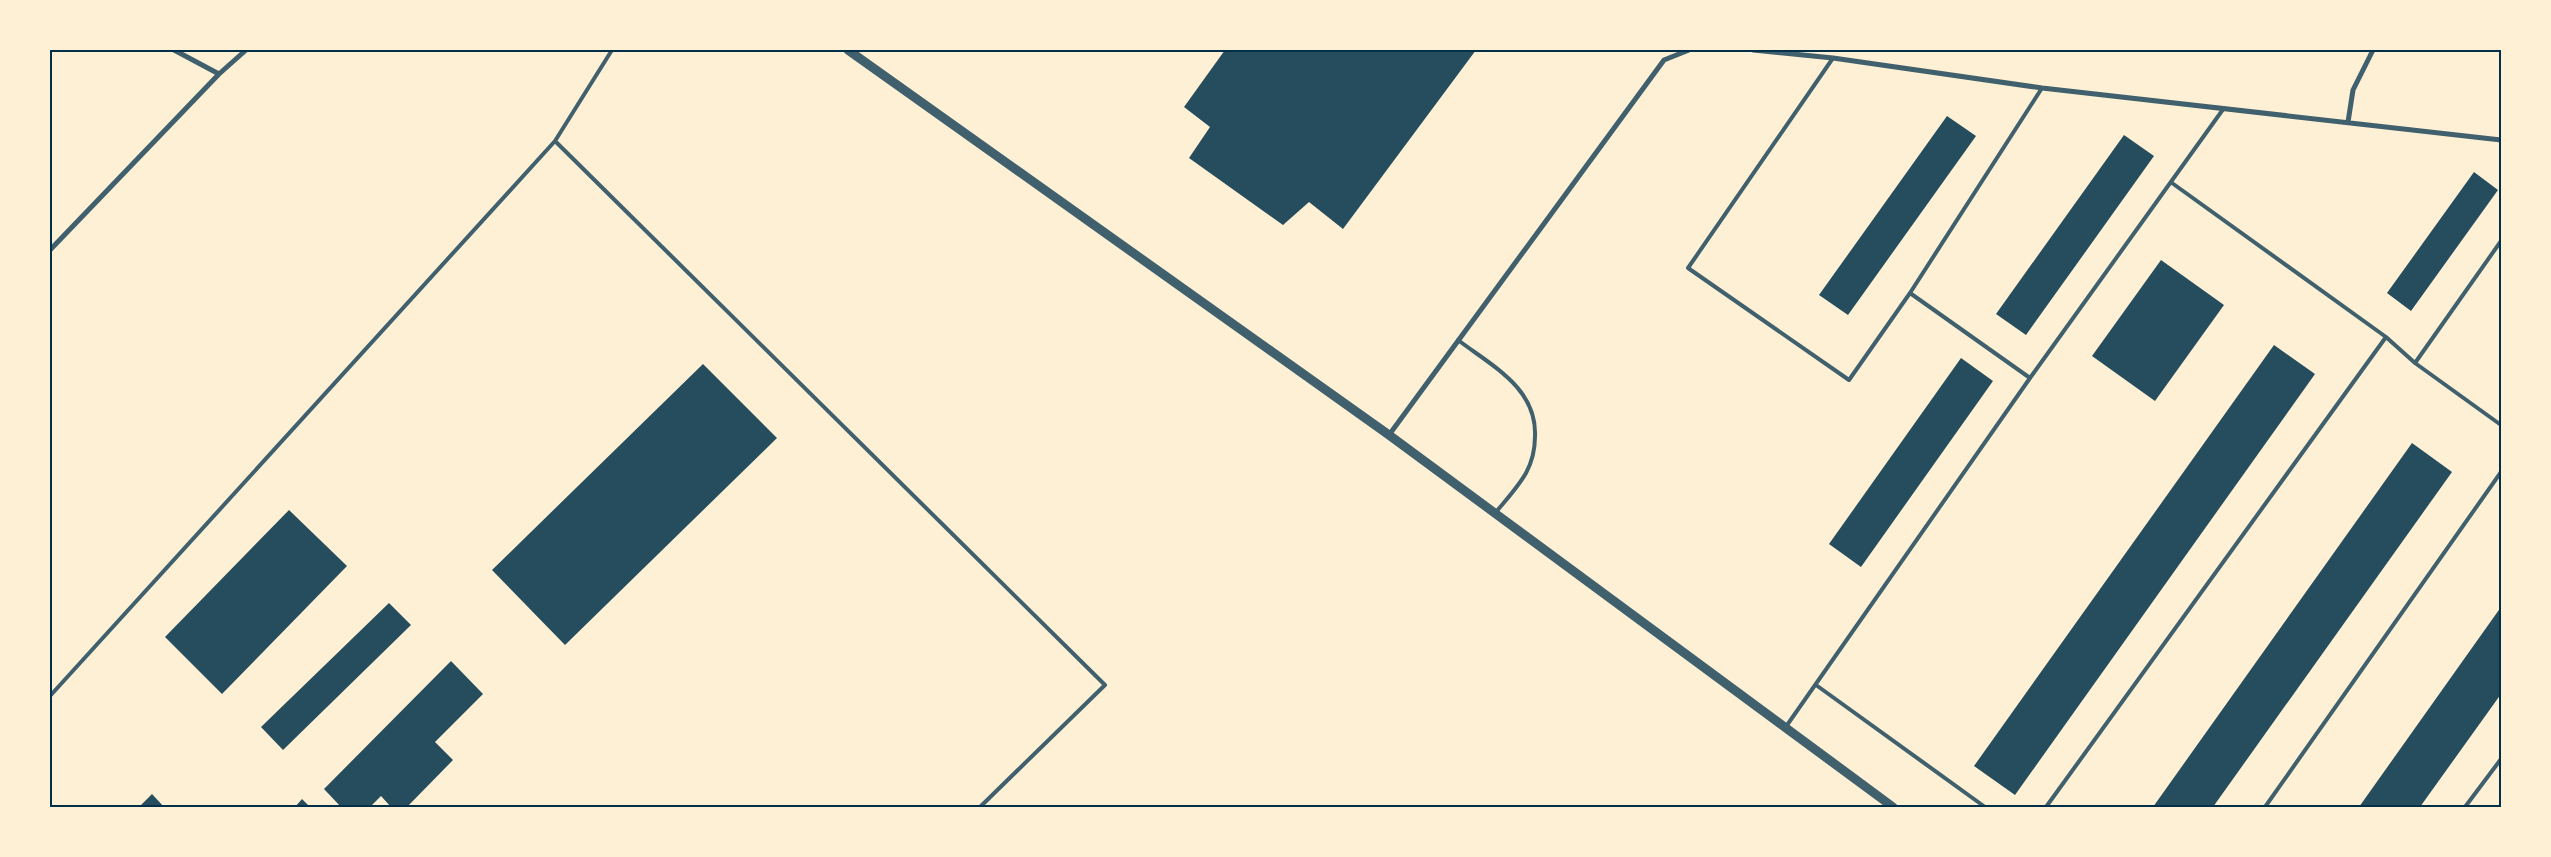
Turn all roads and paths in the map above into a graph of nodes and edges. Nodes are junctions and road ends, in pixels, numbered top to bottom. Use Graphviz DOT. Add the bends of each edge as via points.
graph roads {
  1 [pos="174,50"];
  2 [pos="246,50"];
  3 [pos="612,50"];
  4 [pos="848,50"];
  5 [pos="1689,50"];
  6 [pos="1753,50"];
  7 [pos="2373,50"];
  8 [pos="1778,51"];
  9 [pos="1833,58"];
  10 [pos="220,74"];
  11 [pos="2042,88"];
  12 [pos="2224,108"];
  13 [pos="2348,122"];
  14 [pos="2501,140"];
  15 [pos="555,142"];
  16 [pos="2172,183"];
  17 [pos="2501,242"];
  18 [pos="50,250"];
  19 [pos="1910,293"];
  20 [pos="2386,338"];
  21 [pos="1458,340"];
  22 [pos="2415,363"];
  23 [pos="2030,378"];
  24 [pos="2501,425"];
  25 [pos="1389,434"];
  26 [pos="2501,472"];
  27 [pos="1495,514"];
  28 [pos="1816,685"];
  29 [pos="50,696"];
  30 [pos="1785,728"];
  31 [pos="2501,759"];
  32 [pos="980,807"];
  33 [pos="1893,807"];
  34 [pos="1985,807"];
  35 [pos="2046,807"];
  36 [pos="2265,807"];
  37 [pos="2465,807"];
  1 -- 10 [label="street"];
  2 -- 10 [label="street"];
  3 -- 15 [label="lane"];
  4 -- 25 [label="street"];
  5 -- 21 [label="street" via="1664,60"];
  6 -- 8 [label="street"];
  7 -- 13 [label="street" via="2352,90"];
  8 -- 9 [label="street"];
  9 -- 11 [label="street"];
  9 -- 19 [label="lane" via="1688,268 1849,380"];
  10 -- 18 [label="street"];
  11 -- 12 [label="street"];
  11 -- 19 [label="lane"];
  12 -- 13 [label="street"];
  12 -- 16 [label="lane"];
  13 -- 14 [label="street"];
  15 -- 29 [label="lane"];
  15 -- 32 [label="lane" via="1105,685"];
  16 -- 20 [label="lane"];
  16 -- 23 [label="lane"];
  17 -- 22 [label="lane"];
  19 -- 23 [label="lane"];
  20 -- 22 [label="lane"];
  20 -- 35 [label="lane"];
  21 -- 25 [label="street"];
  21 -- 27 [label="lane" via="1516,385 1530,402 1535,416 1532,460"];
  22 -- 24 [label="lane"];
  23 -- 28 [label="lane"];
  25 -- 27 [label="street"];
  26 -- 36 [label="lane"];
  27 -- 30 [label="street"];
  28 -- 30 [label="lane"];
  28 -- 34 [label="lane"];
  30 -- 33 [label="street"];
  31 -- 37 [label="lane"];
}
